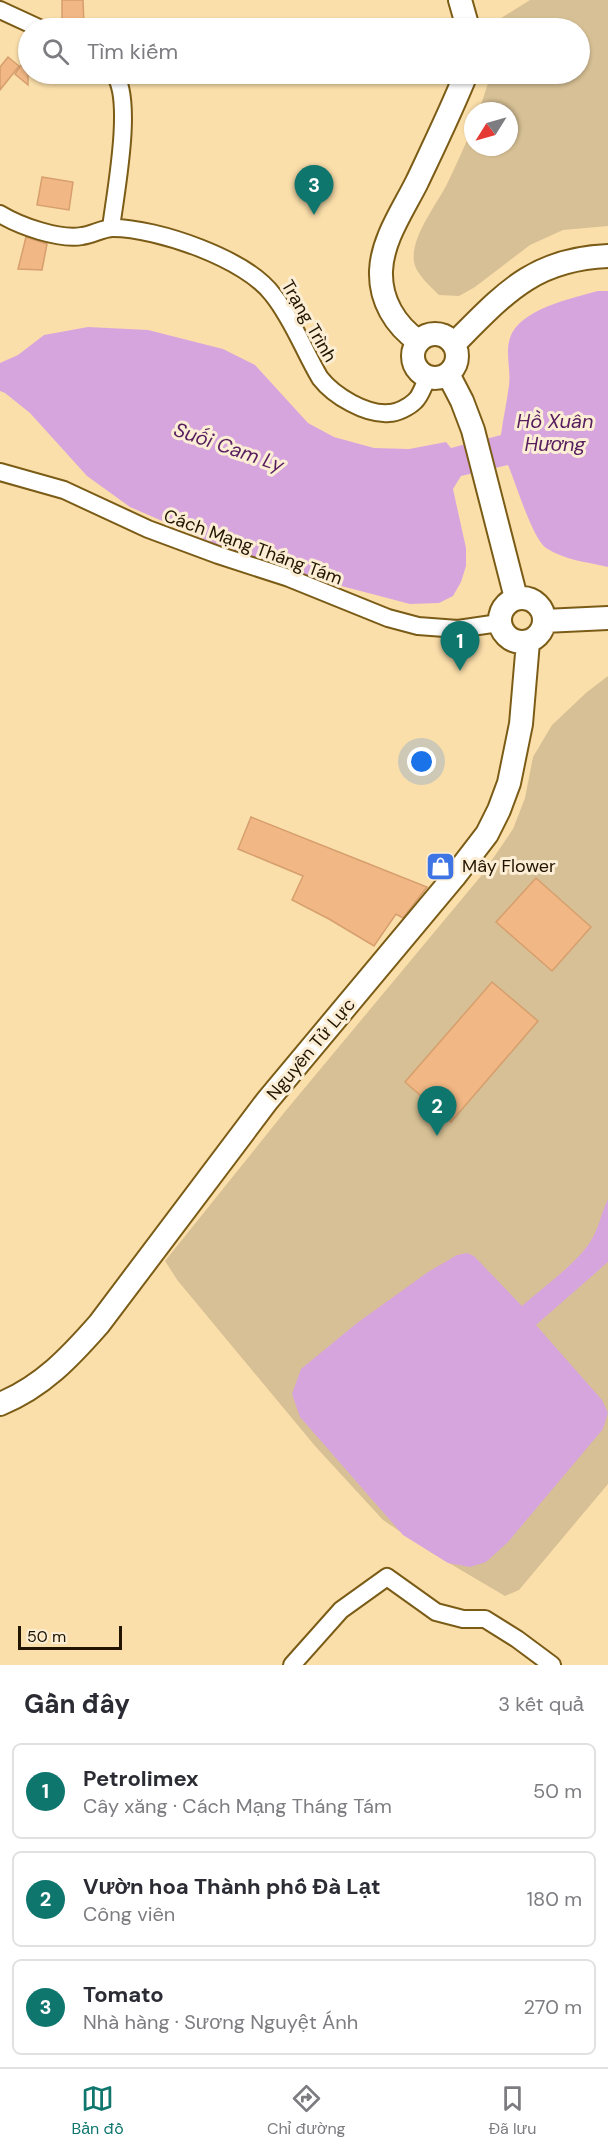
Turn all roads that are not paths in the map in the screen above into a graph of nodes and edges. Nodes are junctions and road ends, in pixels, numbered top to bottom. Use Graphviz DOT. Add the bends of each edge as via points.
graph roads {
  1 [pos="460,0"];
  2 [pos="0,10"];
  3 [pos="18,18"];
  4 [pos="465,18"];
  5 [pos="120,84"];
  6 [pos="462,84"];
  7 [pos="0,214"];
  8 [pos="111,228"];
  9 [pos="608,256"];
  10 [pos="418,341"];
  11 [pos="454,344"];
  12 [pos="438,375"];
  13 [pos="0,472"];
  14 [pos="516,598"];
  15 [pos="608,618"];
  16 [pos="544,621"];
  17 [pos="500,623"];
  18 [pos="528,642"];
  19 [pos="0,1404"];
  20 [pos="292,1665"];
  21 [pos="552,1665"];
  1 -- 4 [label="main road"];
  2 -- 3 [label="street"];
  5 -- 8 [label="street" via="123,130"];
  6 -- 10 [label="main road" via="382,261 382,285 389,308"];
  7 -- 8 [label="street, Trạng Trình" via="19,224 72,237"];
  8 -- 12 [label="street, Trạng Trình" via="147,232 201,249 252,273 274,295 320,378 339,397 377,412 392,413 417,400"];
  9 -- 11 [label="main road" via="561,263 533,274 505,293"];
  10 -- 11 [label="main road" via="437,333"];
  10 -- 12 [label="main road" via="413,352 415,364 418,369"];
  11 -- 12 [label="main road" via="456,364"];
  12 -- 14 [label="main road" via="462,401 473,430"];
  13 -- 17 [label="street, Cách Mạng Tháng Tám" via="64,490 148,529 290,578 388,618 458,630"];
  14 -- 16 [label="main road" via="536,603"];
  14 -- 17 [label="main road" via="504,605"];
  15 -- 16 [label="main road"];
  16 -- 18 [label="main road" via="539,634"];
  17 -- 18 [label="main road" via="508,638"];
  18 -- 19 [label="main road, Nguyên Tử Lực" via="521,724 509,783 487,834 267,1101 70,1358 20,1396"];
  20 -- 21 [label="street" via="341,1610 387,1577 436,1612 485,1619"];
}
